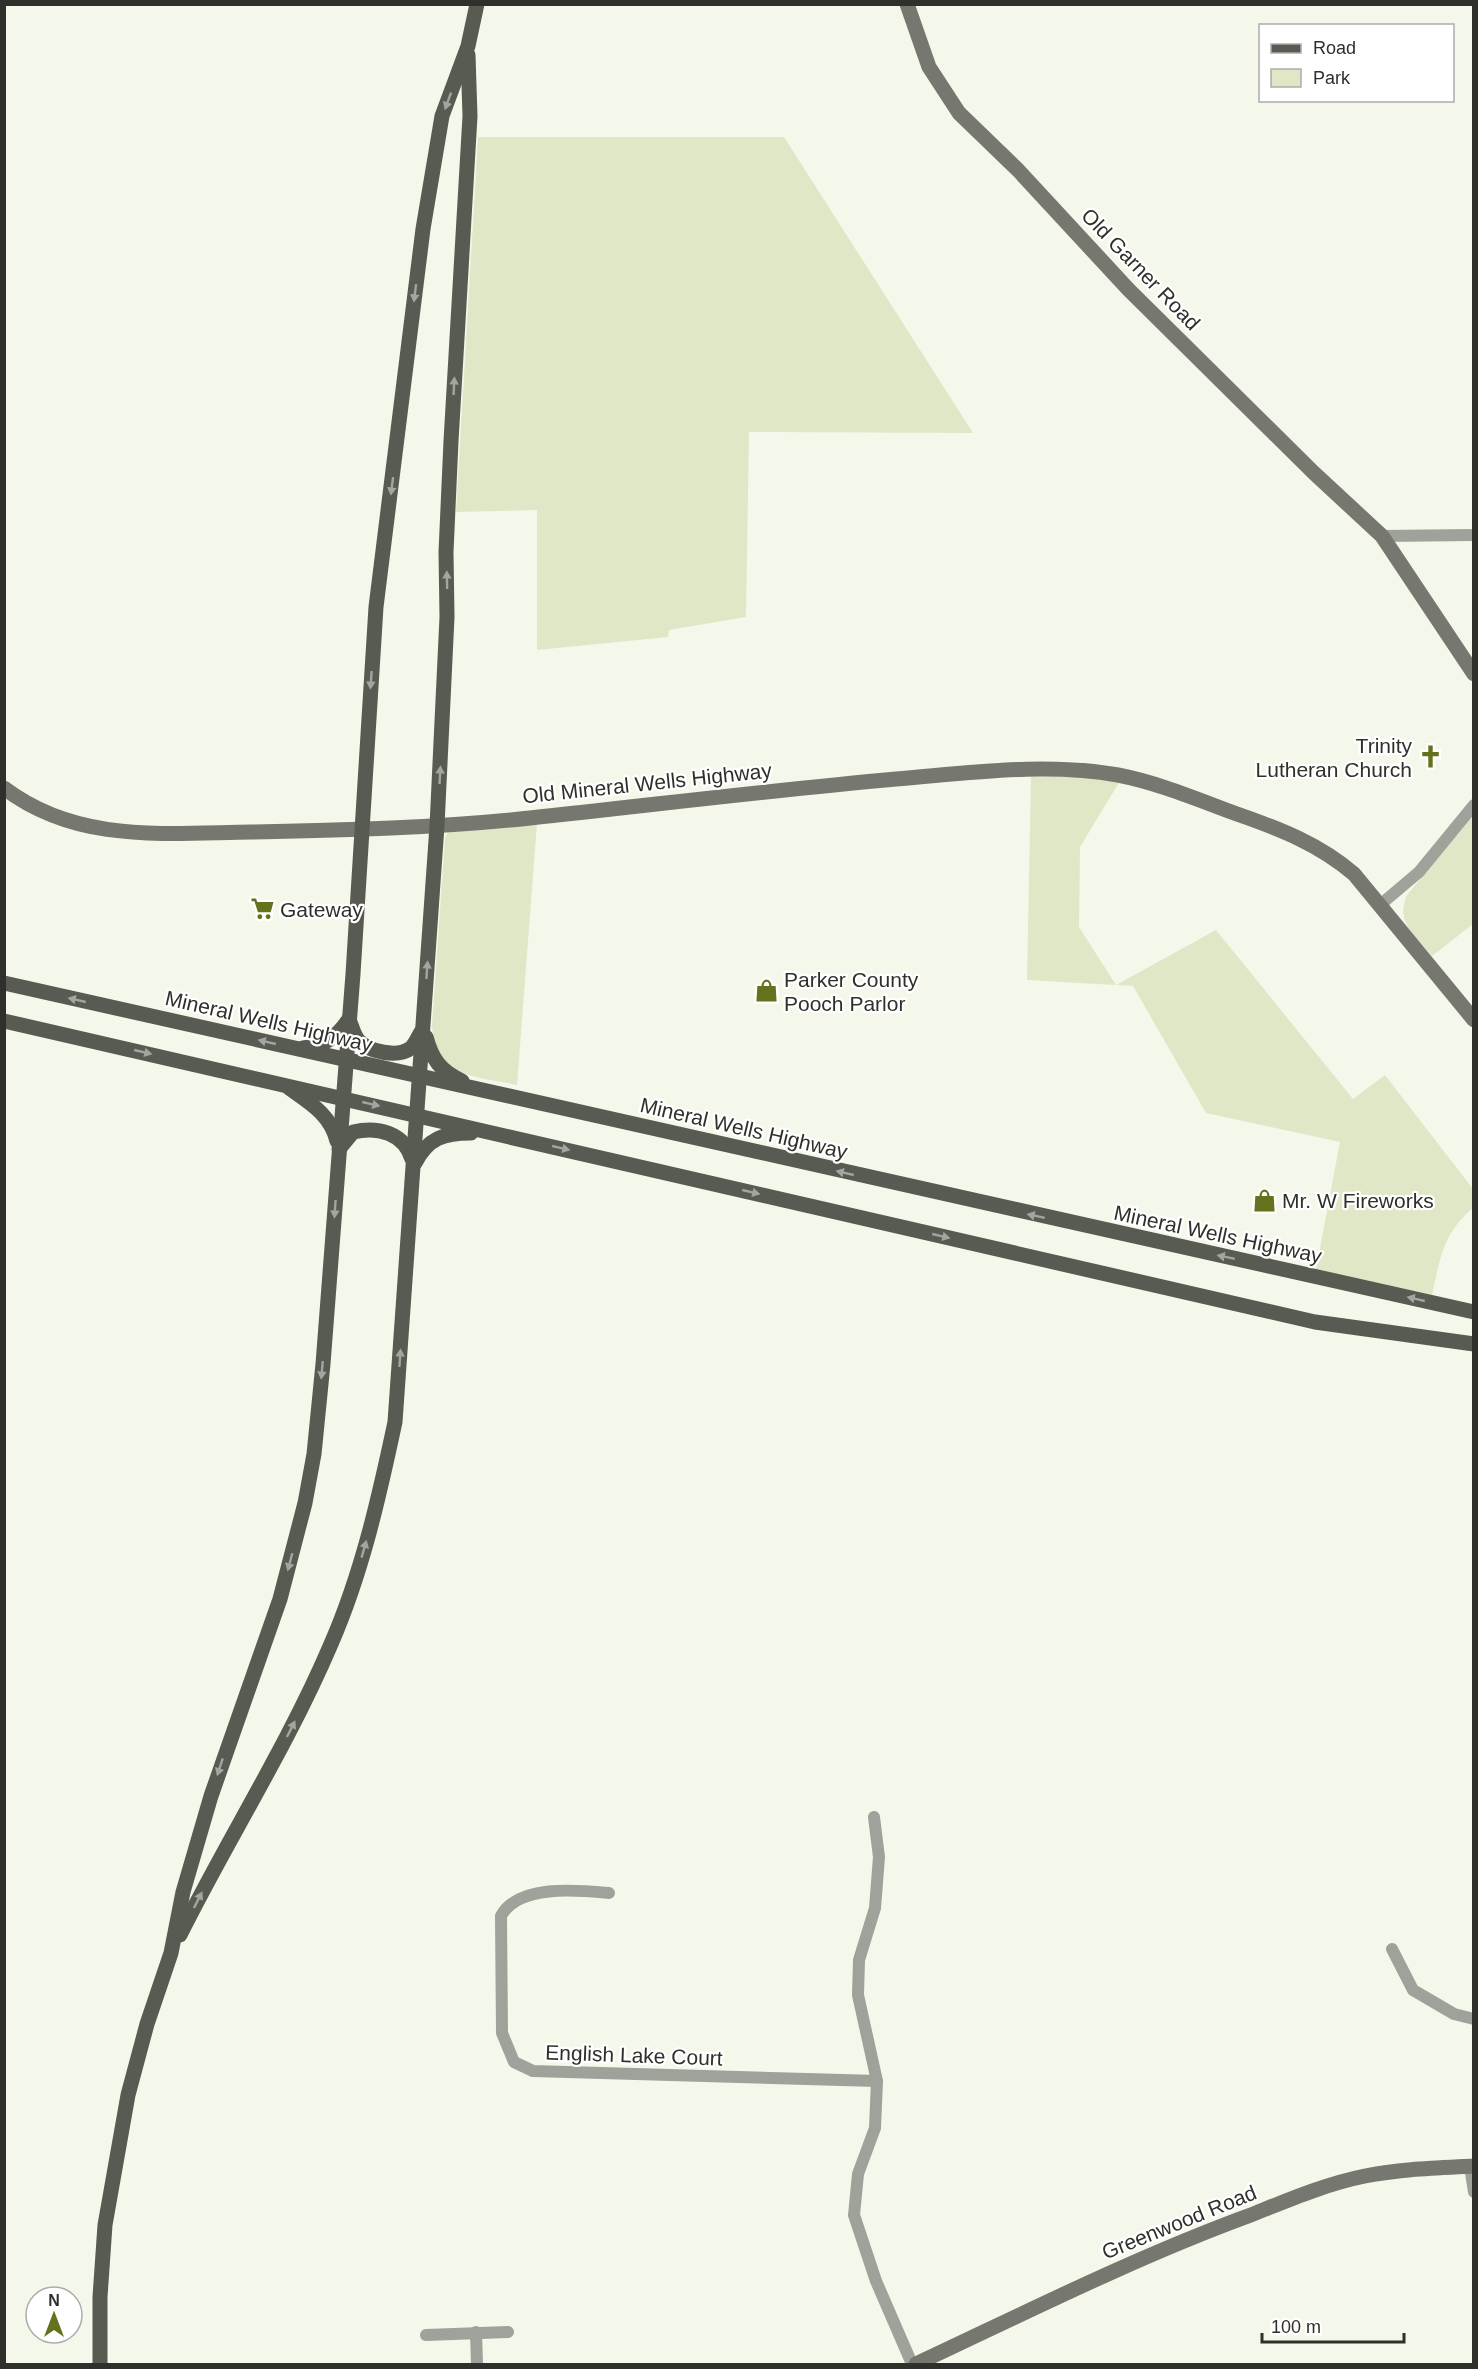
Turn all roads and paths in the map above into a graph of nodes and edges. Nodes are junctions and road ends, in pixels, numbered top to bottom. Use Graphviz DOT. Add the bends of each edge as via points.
graph roads {
  1 [pos="477,4"];
  2 [pos="907,4"];
  3 [pos="468,46"];
  4 [pos="1473,535"];
  5 [pos="1382,536"];
  6 [pos="1473,674"];
  7 [pos="4,788"];
  8 [pos="1473,804"];
  9 [pos="437,826"];
  10 [pos="362,830"];
  11 [pos="1380,905"];
  12 [pos="4,983"];
  13 [pos="349,1020"];
  14 [pos="1473,1020"];
  15 [pos="4,1021"];
  16 [pos="423,1028"];
  17 [pos="298,1049"];
  18 [pos="345,1060"];
  19 [pos="420,1076"];
  20 [pos="282,1083"];
  21 [pos="483,1090"];
  22 [pos="342,1098"];
  23 [pos="417,1115"];
  24 [pos="498,1134"];
  25 [pos="339,1150"];
  26 [pos="413,1165"];
  27 [pos="1473,1312"];
  28 [pos="1473,1344"];
  29 [pos="873,1817"];
  30 [pos="609,1893"];
  31 [pos="1392,1949"];
  32 [pos="171,1953"];
  33 [pos="1473,2019"];
  34 [pos="877,2080"];
  35 [pos="1472,2166"];
  36 [pos="1473,2192"];
  37 [pos="476,2332"];
  38 [pos="508,2332"];
  39 [pos="426,2335"];
  40 [pos="100,2364"];
  41 [pos="477,2364"];
  42 [pos="914,2364"];
  1 -- 3 [label="main road"];
  2 -- 5 [label="street, Old Garner Road" via="929,67 959,113 1018,170 1136,297"];
  9 -- 3 [label="main road, one-way" via="451,441 470,116"];
  3 -- 10 [label="main road, one-way" via="442,116 423,229 376,607"];
  4 -- 5 [label="street"];
  5 -- 6 [label="street, Old Garner Road"];
  7 -- 10 [label="street, Old Mineral Wells Highway" via="52,816 87,827 123,832"];
  8 -- 11 [label="street" via="1419,872"];
  9 -- 10 [label="street, Old Mineral Wells Highway"];
  9 -- 11 [label="street, Old Mineral Wells Highway" via="759,791 1054,769 1119,775 1293,834 1354,873"];
  16 -- 9 [label="main road, one-way"];
  10 -- 13 [label="main road"];
  11 -- 14 [label="street, Old Mineral Wells Highway"];
  17 -- 12 [label="main road, Mineral Wells Highway, one-way"];
  13 -- 16 [label="main road" via="357,1040 371,1050 388,1052 403,1052 412,1047"];
  13 -- 17 [label="main road" via="338,1036 328,1042"];
  13 -- 18 [label="main road"];
  15 -- 20 [label="main road, one-way"];
  16 -- 19 [label="main road"];
  16 -- 21 [label="main road" via="430,1053 439,1067"];
  17 -- 18 [label="main road, Mineral Wells Highway"];
  18 -- 19 [label="main road, Mineral Wells Highway"];
  18 -- 22 [label="main road"];
  19 -- 21 [label="main road, Mineral Wells Highway"];
  19 -- 23 [label="main road"];
  20 -- 22 [label="main road"];
  20 -- 25 [label="main road" via="326,1116"];
  27 -- 21 [label="main road, Mineral Wells Highway, one-way"];
  22 -- 23 [label="main road, one-way"];
  22 -- 25 [label="main road"];
  23 -- 24 [label="main road"];
  23 -- 26 [label="main road"];
  24 -- 26 [label="main road" via="436,1137 423,1148"];
  24 -- 28 [label="main road, one-way" via="1315,1322"];
  25 -- 26 [label="main road" via="353,1131 388,1132 403,1140"];
  25 -- 32 [label="main road, one-way" via="322,1376 305,1503 268,1638 197,1842"];
  32 -- 26 [label="main road, one-way" via="308,1698 333,1642 362,1559 395,1422"];
  29 -- 34 [label="street" via="879,1857 876,1902 859,1960 858,1995"];
  30 -- 34 [label="street, English Lake Court" via="537,1892 506,1907 501,1916 502,2033 514,2062 533,2071"];
  31 -- 33 [label="street" via="1413,1990 1454,2014"];
  32 -- 40 [label="main road" via="140,2053 115,2159 105,2225"];
  34 -- 42 [label="street" via="875,2128 858,2174 854,2215 876,2281"];
  35 -- 36 [label="street"];
  35 -- 42 [label="street, Greenwood Road" via="1399,2171 1310,2192 1212,2229"];
  37 -- 38 [label="street"];
  37 -- 39 [label="street"];
  37 -- 41 [label="street"];
}
